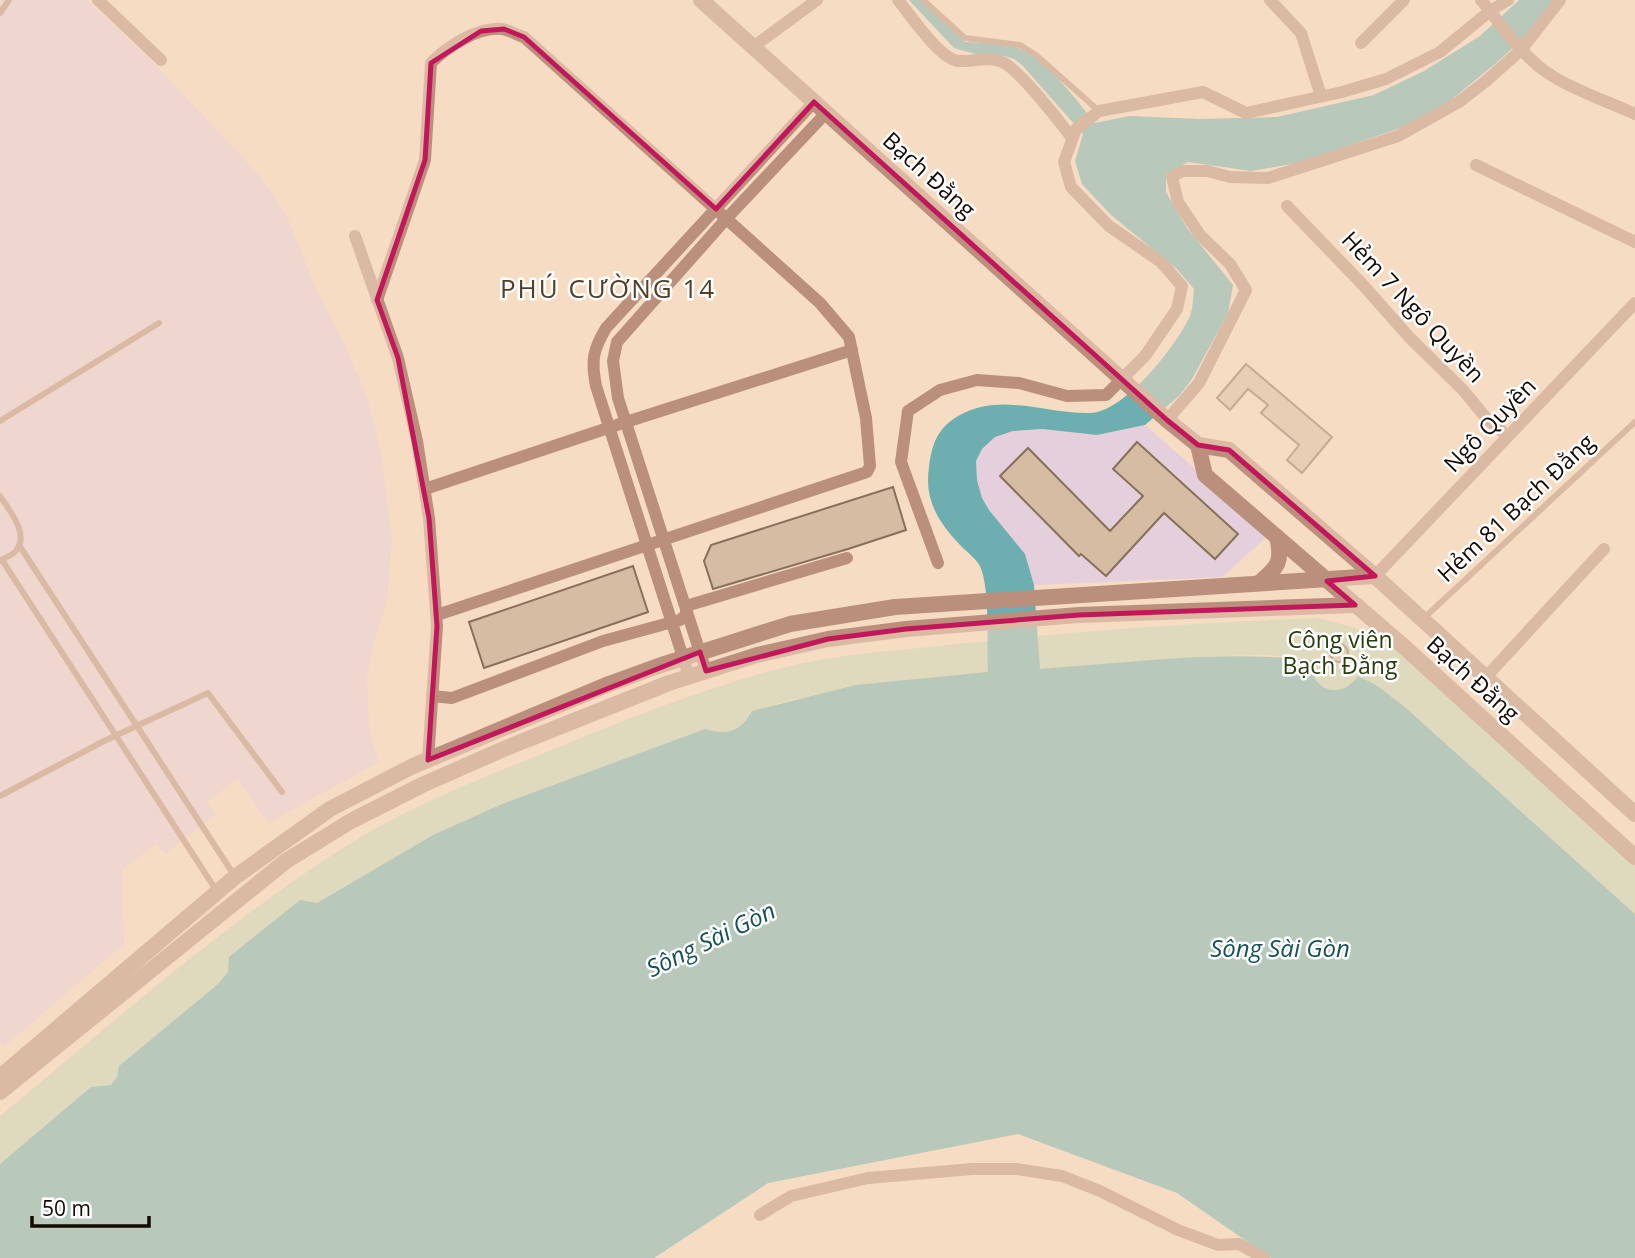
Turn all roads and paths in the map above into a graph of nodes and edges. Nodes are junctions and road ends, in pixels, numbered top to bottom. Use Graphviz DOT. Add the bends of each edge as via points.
graph roads {
  1 [pos="9,0"];
  2 [pos="98,0"];
  3 [pos="817,0"];
  4 [pos="898,0"];
  5 [pos="923,0"];
  6 [pos="1270,0"];
  7 [pos="1404,0"];
  8 [pos="1481,0"];
  9 [pos="1507,0"];
  10 [pos="1560,0"];
  11 [pos="708,2"];
  12 [pos="1491,12"];
  13 [pos="0,13"];
  14 [pos="1362,43"];
  15 [pos="753,47"];
  16 [pos="1520,49"];
  17 [pos="161,60"];
  18 [pos="1321,96"];
  19 [pos="820,108"];
  20 [pos="1096,114"];
  21 [pos="1635,114"];
  22 [pos="1074,133"];
  23 [pos="1476,165"];
  24 [pos="1287,206"];
  25 [pos="716,209"];
  26 [pos="727,218"];
  27 [pos="355,236"];
  28 [pos="1635,242"];
  29 [pos="377,300"];
  30 [pos="1635,303"];
  31 [pos="159,323"];
  32 [pos="852,350"];
  33 [pos="1124,382"];
  34 [pos="1167,420"];
  35 [pos="0,421"];
  36 [pos="626,422"];
  37 [pos="1635,422"];
  38 [pos="609,427"];
  39 [pos="1508,436"];
  40 [pos="1198,446"];
  41 [pos="425,489"];
  42 [pos="0,496"];
  43 [pos="1277,537"];
  44 [pos="664,540"];
  45 [pos="19,545"];
  46 [pos="647,546"];
  47 [pos="1604,549"];
  48 [pos="847,558"];
  49 [pos="1,560"];
  50 [pos="938,563"];
  51 [pos="1375,576"];
  52 [pos="1327,581"];
  53 [pos="1259,583"];
  54 [pos="1355,605"];
  55 [pos="685,607"];
  56 [pos="436,615"];
  57 [pos="1422,620"];
  58 [pos="672,621"];
  59 [pos="1401,644"];
  60 [pos="700,652"];
  61 [pos="683,657"];
  62 [pos="706,671"];
  63 [pos="689,676"];
  64 [pos="1485,678"];
  65 [pos="432,696"];
  66 [pos="136,726"];
  67 [pos="116,735"];
  68 [pos="1564,750"];
  69 [pos="428,760"];
  70 [pos="1542,773"];
  71 [pos="282,792"];
  72 [pos="0,796"];
  73 [pos="1635,814"];
  74 [pos="1635,857"];
  75 [pos="226,884"];
  76 [pos="238,899"];
  77 [pos="0,1077"];
  78 [pos="0,1092"];
  79 [pos="760,1215"];
  80 [pos="1264,1258"];
  1 -- 13 [label="lane"];
  2 -- 17 [label="street"];
  3 -- 15 [label="street"];
  4 -- 22 [label="street" via="945,57 1003,62"];
  5 -- 20 [label="lane" via="965,38 1020,45 1036,55"];
  6 -- 18 [label="street" via="1301,33"];
  7 -- 14 [label="street"];
  8 -- 12 [label="street"];
  9 -- 12 [label="street"];
  10 -- 16 [label="street"];
  11 -- 15 [label="street, Bạch Đằng"];
  12 -- 16 [label="street"];
  12 -- 18 [label="street" via="1440,52 1386,79"];
  15 -- 19 [label="street, Bạch Đằng"];
  16 -- 21 [label="street" via="1560,80"];
  16 -- 34 [label="street" via="1459,102 1398,136 1268,178 1207,171 1182,171 1172,177 1178,202 1246,290 1199,383"];
  18 -- 20 [label="street" via="1246,113 1203,92"];
  19 -- 25 [label="street"];
  19 -- 26 [label="street"];
  19 -- 33 [label="street, Bạch Đằng"];
  20 -- 22 [label="street"];
  22 -- 33 [label="street" via="1064,162 1071,187 1109,226 1161,262 1182,286 1177,309"];
  23 -- 28 [label="street"];
  24 -- 39 [label="street, Hẻm 7 Ngô Quyền"];
  25 -- 26 [label="street"];
  25 -- 29 [label="street" via="524,37 504,29 481,31 443,51 431,63 425,160"];
  25 -- 38 [label="street" via="606,328 594,348 592,368"];
  26 -- 32 [label="street" via="820,303 849,337"];
  26 -- 36 [label="street" via="617,341 613,361"];
  27 -- 29 [label="street"];
  29 -- 41 [label="street" via="398,358"];
  30 -- 39 [label="street, Ngô Quyền"];
  31 -- 35 [label="lane"];
  32 -- 36 [label="street"];
  32 -- 44 [label="street" via="866,418 867,472"];
  33 -- 34 [label="street, Bạch Đằng"];
  33 -- 50 [label="street" via="1106,395 1067,396 1019,383 977,380 940,390 908,411 901,462"];
  34 -- 40 [label="street, Bạch Đằng"];
  36 -- 38 [label="street"];
  36 -- 44 [label="street"];
  37 -- 57 [label="lane, Hẻm 81 Bạch Đằng"];
  38 -- 41 [label="street"];
  38 -- 46 [label="street"];
  39 -- 51 [label="street, Ngô Quyền"];
  40 -- 43 [label="street, Bạch Đằng" via="1205,475"];
  40 -- 51 [label="street, Bạch Đằng" via="1229,450"];
  41 -- 56 [label="street"];
  42 -- 45 [label="lane" via="18,524"];
  43 -- 52 [label="street, Bạch Đằng"];
  43 -- 53 [label="street" via="1279,563"];
  44 -- 46 [label="street"];
  44 -- 55 [label="street"];
  45 -- 49 [label="lane"];
  45 -- 66 [label="lane"];
  46 -- 56 [label="street"];
  46 -- 58 [label="street"];
  47 -- 64 [label="street"];
  48 -- 55 [label="street"];
  49 -- 67 [label="lane"];
  51 -- 52 [label="street"];
  51 -- 54 [label="street"];
  51 -- 57 [label="street, Bạch Đằng"];
  52 -- 53 [label="street"];
  52 -- 54 [label="street, Bạch Đằng"];
  53 -- 60 [label="street" via="895,607 790,624"];
  54 -- 59 [label="street, Bạch Đằng"];
  54 -- 62 [label="street" via="1079,615 906,629 828,639"];
  55 -- 58 [label="street" via="683,618"];
  55 -- 60 [label="street"];
  56 -- 65 [label="street"];
  57 -- 59 [label="street"];
  57 -- 64 [label="street, Bạch Đằng"];
  58 -- 61 [label="street"];
  58 -- 65 [label="street" via="603,641 452,698"];
  59 -- 70 [label="street, Bạch Đằng"];
  60 -- 61 [label="street"];
  60 -- 62 [label="street"];
  61 -- 63 [label="street"];
  61 -- 69 [label="street"];
  62 -- 63 [label="street"];
  63 -- 76 [label="street" via="422,785 329,834"];
  64 -- 68 [label="street, Bạch Đằng"];
  65 -- 69 [label="street"];
  66 -- 67 [label="lane"];
  66 -- 71 [label="lane" via="208,693"];
  66 -- 75 [label="lane"];
  67 -- 72 [label="lane"];
  67 -- 75 [label="lane"];
  68 -- 70 [label="street"];
  68 -- 73 [label="street, Bạch Đằng"];
  69 -- 75 [label="street" via="331,809"];
  70 -- 74 [label="street, Bạch Đằng"];
  75 -- 76 [label="street"];
  75 -- 77 [label="street"];
  76 -- 78 [label="street"];
  79 -- 80 [label="street" via="791,1196 868,1178 1016,1169 1062,1176 1178,1230 1218,1245 1239,1244"];
}
